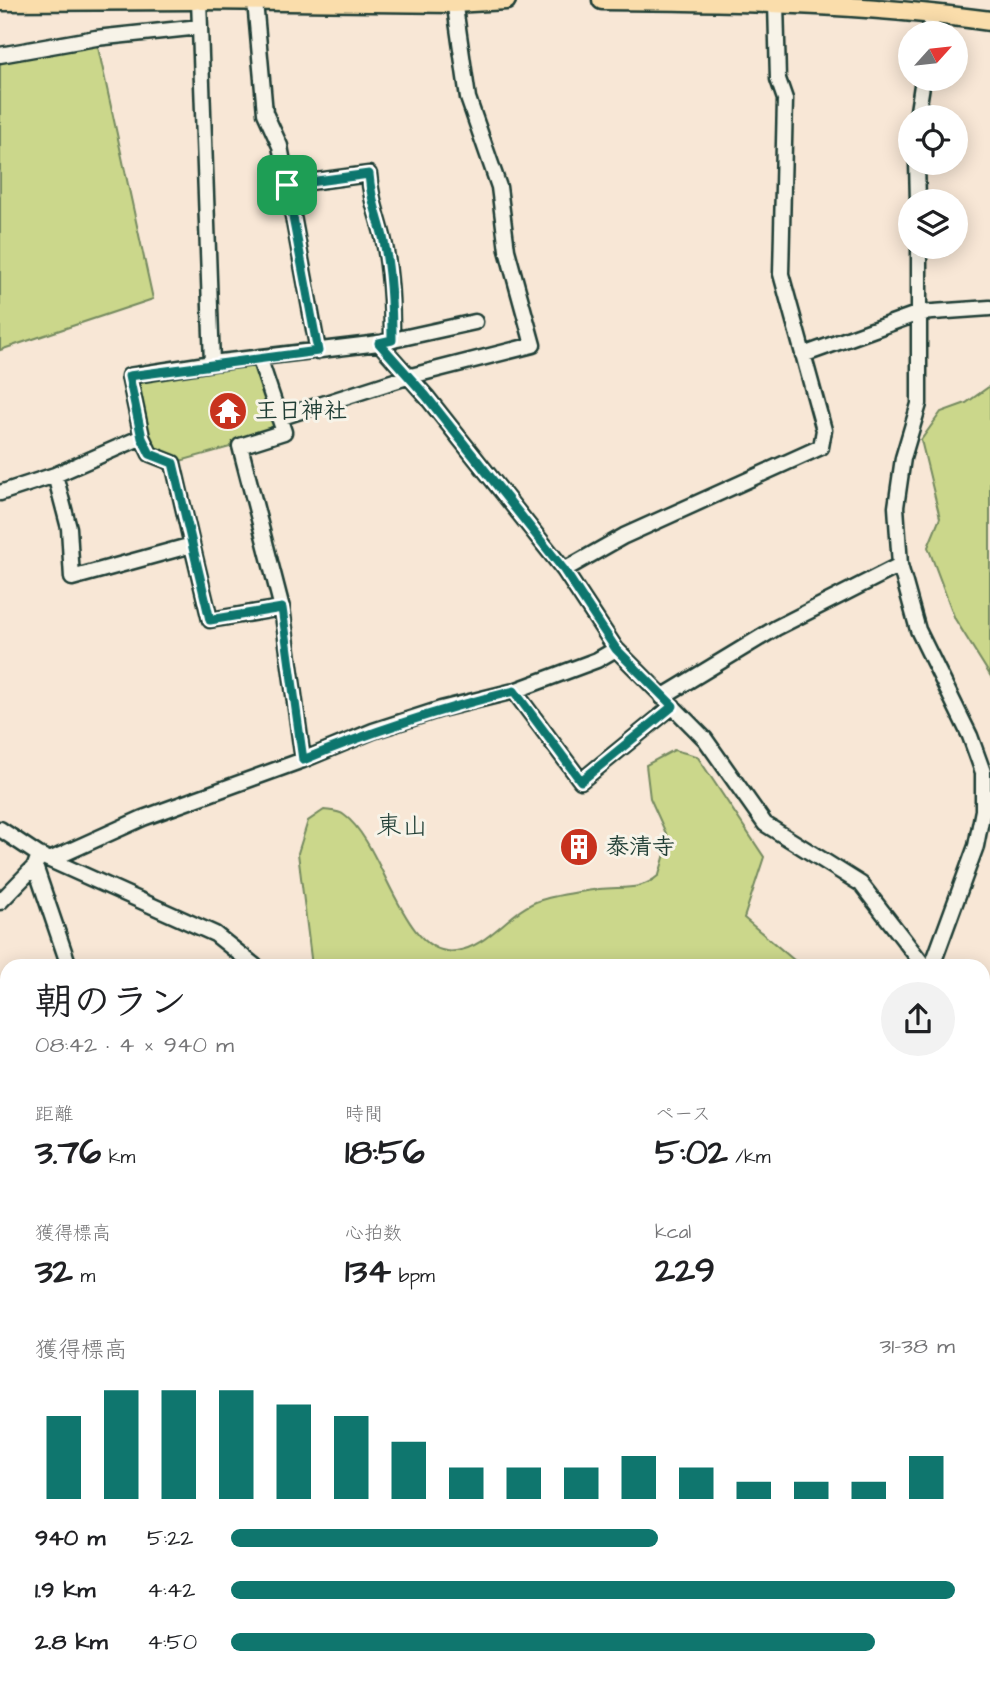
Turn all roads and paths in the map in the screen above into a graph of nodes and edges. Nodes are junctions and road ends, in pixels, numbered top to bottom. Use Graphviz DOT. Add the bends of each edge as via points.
graph roads {
  1 [pos="194,0"];
  2 [pos="200,0"];
  3 [pos="506,0"];
  4 [pos="602,0"];
  5 [pos="673,0"];
  6 [pos="0,1"];
  7 [pos="255,1"];
  8 [pos="454,1"];
  9 [pos="814,2"];
  10 [pos="776,3"];
  11 [pos="933,13"];
  12 [pos="931,21"];
  13 [pos="990,21"];
  14 [pos="200,27"];
  15 [pos="0,55"];
  16 [pos="287,185"];
  17 [pos="919,259"];
  18 [pos="990,308"];
  19 [pos="919,313"];
  20 [pos="475,322"];
  21 [pos="385,342"];
  22 [pos="318,351"];
  23 [pos="803,355"];
  24 [pos="259,357"];
  25 [pos="212,363"];
  26 [pos="407,377"];
  27 [pos="279,418"];
  28 [pos="142,438"];
  29 [pos="55,475"];
  30 [pos="0,493"];
  31 [pos="192,545"];
  32 [pos="900,565"];
  33 [pos="564,570"];
  34 [pos="282,608"];
  35 [pos="616,649"];
  36 [pos="514,691"];
  37 [pos="667,701"];
  38 [pos="303,760"];
  39 [pos="0,829"];
  40 [pos="42,860"];
  41 [pos="0,902"];
  42 [pos="67,959"];
  43 [pos="247,959"];
  44 [pos="919,959"];
  45 [pos="935,959"];
  1 -- 6 [label="main road"];
  2 -- 7 [label="main road"];
  2 -- 14 [label="street"];
  3 -- 8 [label="main road"];
  4 -- 5 [label="main road"];
  5 -- 10 [label="main road"];
  7 -- 8 [label="main road"];
  7 -- 16 [label="street" via="265,113 280,146"];
  8 -- 26 [label="street" via="468,98 499,187 507,250 533,345"];
  9 -- 10 [label="main road"];
  9 -- 11 [label="main road"];
  10 -- 23 [label="street" via="779,79 785,99 781,274"];
  11 -- 12 [label="street"];
  11 -- 13 [label="main road"];
  14 -- 15 [label="street" via="96,38"];
  14 -- 25 [label="street"];
  16 -- 21 [label="street" via="369,174 371,204 383,237 392,297"];
  16 -- 22 [label="street"];
  17 -- 19 [label="street"];
  18 -- 19 [label="street"];
  19 -- 23 [label="street"];
  19 -- 32 [label="street" via="919,404 896,507"];
  20 -- 21 [label="street"];
  21 -- 22 [label="street"];
  21 -- 26 [label="street"];
  22 -- 24 [label="street"];
  23 -- 33 [label="street" via="824,430 821,447 624,536"];
  24 -- 25 [label="street"];
  24 -- 27 [label="street"];
  25 -- 28 [label="street" via="129,376"];
  26 -- 27 [label="street"];
  26 -- 33 [label="street"];
  27 -- 34 [label="street" via="284,432 240,446"];
  28 -- 29 [label="street"];
  28 -- 31 [label="street" via="150,454 173,463"];
  29 -- 30 [label="street"];
  29 -- 31 [label="street" via="69,528 72,578"];
  31 -- 34 [label="street" via="210,620"];
  32 -- 37 [label="street" via="776,628"];
  32 -- 45 [label="street" via="918,630 983,772 983,810 976,846"];
  33 -- 35 [label="street"];
  34 -- 38 [label="street"];
  35 -- 36 [label="street"];
  35 -- 37 [label="street"];
  36 -- 37 [label="street" via="581,781"];
  36 -- 38 [label="street" via="373,731"];
  37 -- 44 [label="street" via="705,739 765,824 861,884"];
  38 -- 40 [label="street"];
  39 -- 40 [label="street"];
  40 -- 41 [label="street"];
  40 -- 42 [label="street"];
  40 -- 43 [label="street" via="215,934"];
}
